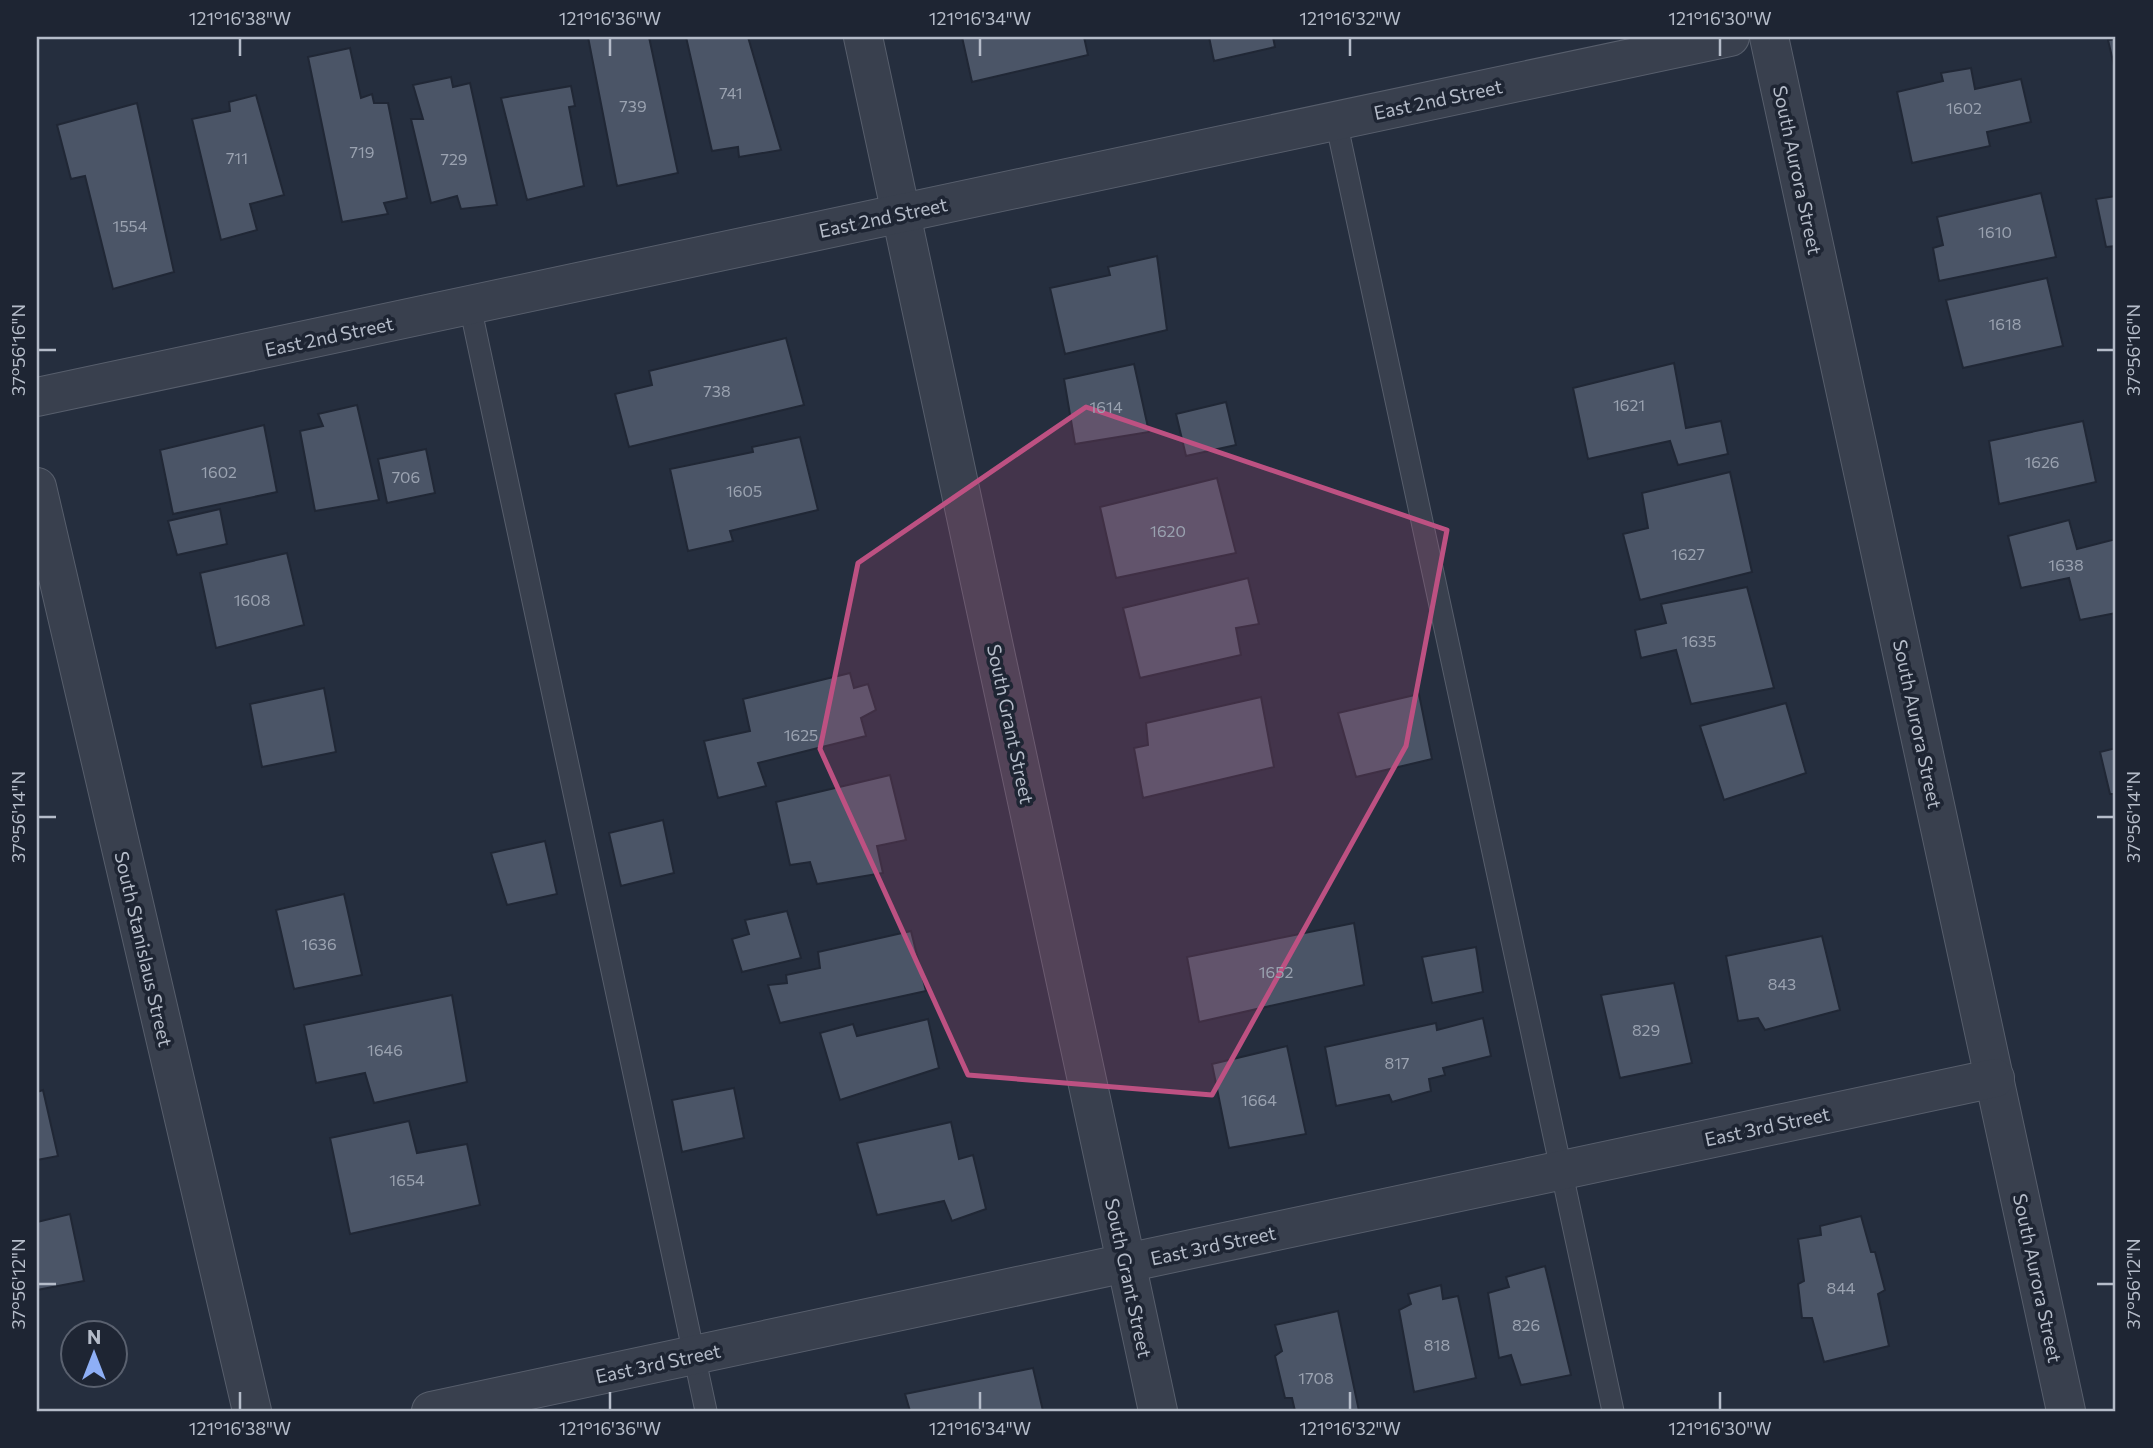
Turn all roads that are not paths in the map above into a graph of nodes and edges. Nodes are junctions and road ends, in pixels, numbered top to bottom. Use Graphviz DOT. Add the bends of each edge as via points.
graph roads {
  1 [pos="863,37"];
  2 [pos="1730,37"];
  3 [pos="1769,37"];
  4 [pos="1336,121"];
  5 [pos="901,214"];
  6 [pos="470,306"];
  7 [pos="37,397"];
  8 [pos="37,487"];
  9 [pos="1995,1078"];
  10 [pos="1561,1170"];
  11 [pos="1126,1264"];
  12 [pos="694,1355"];
  13 [pos="252,1411"];
  14 [pos="431,1411"];
  15 [pos="706,1411"];
  16 [pos="1158,1411"];
  17 [pos="1613,1411"];
  18 [pos="2066,1411"];
  1 -- 5 [label="street, South Grant Street"];
  2 -- 4 [label="street, East 2nd Street"];
  3 -- 9 [label="street, South Aurora Street"];
  4 -- 5 [label="street, East 2nd Street"];
  4 -- 10 [label="lane"];
  5 -- 6 [label="street, East 2nd Street"];
  5 -- 11 [label="street, South Grant Street"];
  6 -- 7 [label="street, East 2nd Street"];
  6 -- 12 [label="lane"];
  8 -- 13 [label="street, South Stanislaus Street"];
  9 -- 10 [label="street, East 3rd Street"];
  9 -- 18 [label="street, South Aurora Street"];
  10 -- 11 [label="street, East 3rd Street"];
  10 -- 17 [label="lane"];
  11 -- 12 [label="street, East 3rd Street"];
  11 -- 16 [label="street, South Grant Street"];
  12 -- 14 [label="street, East 3rd Street"];
  12 -- 15 [label="lane"];
}
